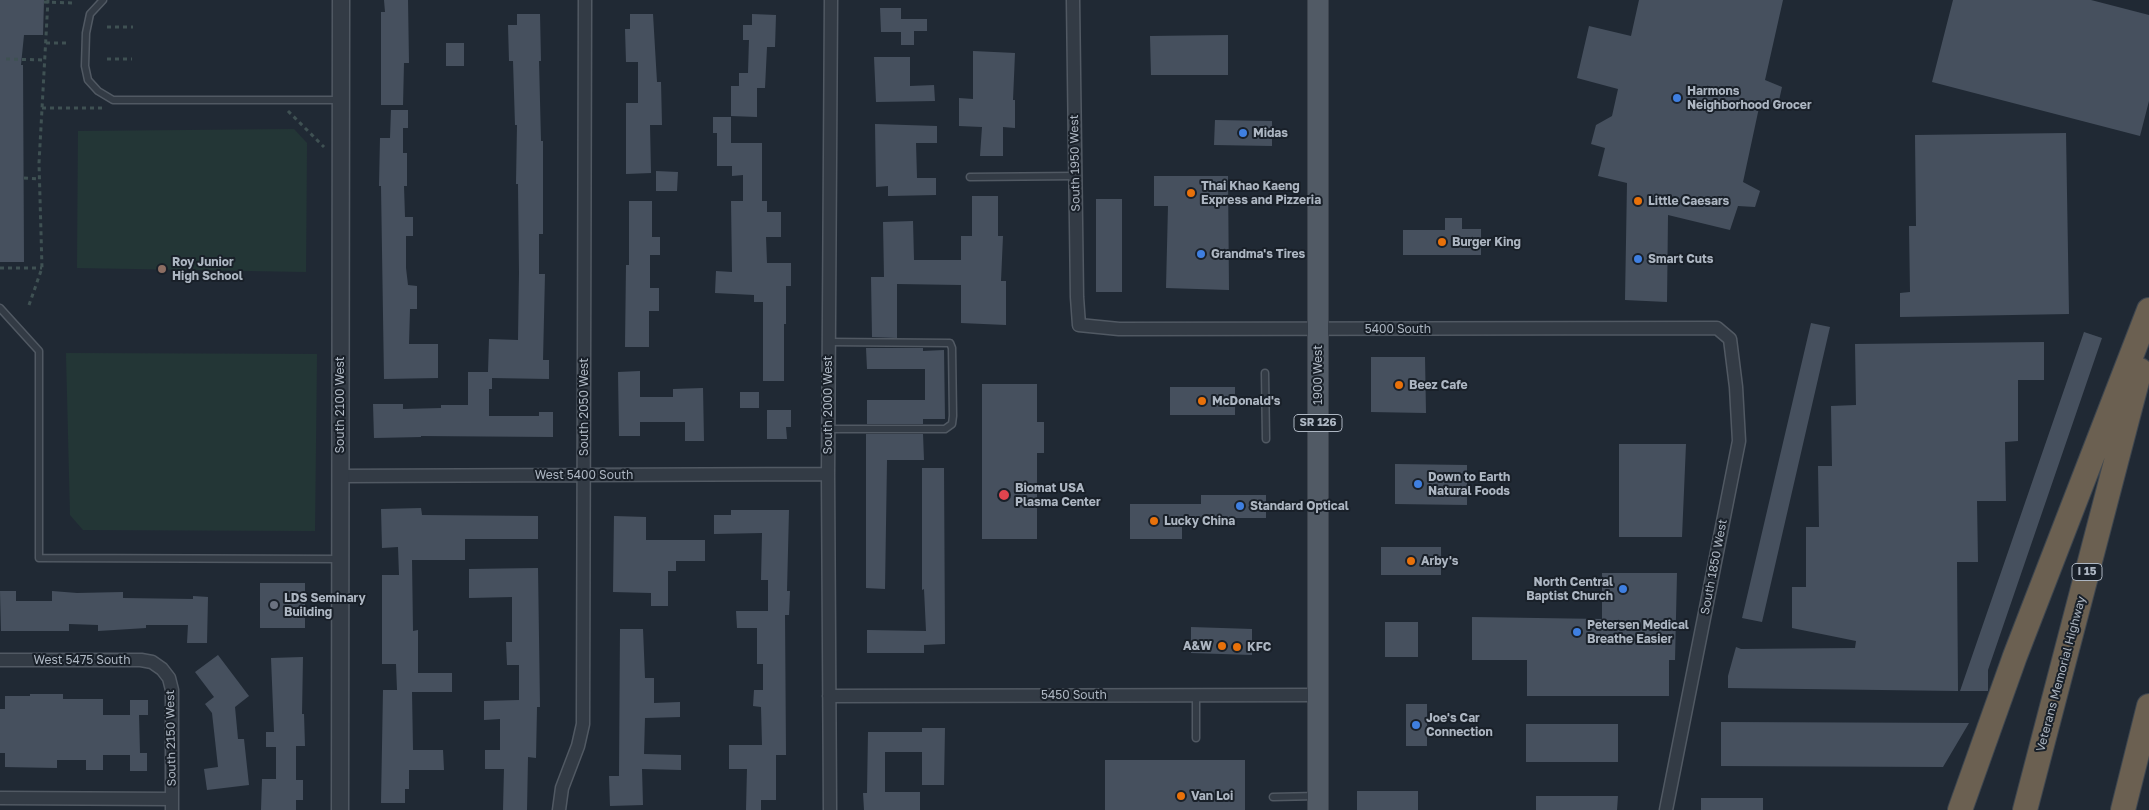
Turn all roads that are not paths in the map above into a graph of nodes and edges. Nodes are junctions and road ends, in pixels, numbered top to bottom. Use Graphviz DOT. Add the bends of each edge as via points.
graph roads {
  1 [pos="103,0"];
  2 [pos="341,0"];
  3 [pos="585,0"];
  4 [pos="831,0"];
  5 [pos="1073,0"];
  6 [pos="1318,0"];
  7 [pos="1326,0"];
  8 [pos="1318,37"];
  9 [pos="341,100"];
  10 [pos="1076,176"];
  11 [pos="970,177"];
  12 [pos="0,308"];
  13 [pos="2149,310"];
  14 [pos="1079,325"];
  15 [pos="1718,328"];
  16 [pos="1318,329"];
  17 [pos="2149,334"];
  18 [pos="829,342"];
  19 [pos="1265,373"];
  20 [pos="828,428"];
  21 [pos="1266,439"];
  22 [pos="828,474"];
  23 [pos="584,475"];
  24 [pos="341,476"];
  25 [pos="340,559"];
  26 [pos="0,660"];
  27 [pos="162,669"];
  28 [pos="1196,694"];
  29 [pos="1318,695"];
  30 [pos="829,696"];
  31 [pos="2149,706"];
  32 [pos="1196,738"];
  33 [pos="1273,797"];
  34 [pos="0,798"];
  35 [pos="1318,803"];
  36 [pos="172,805"];
  37 [pos="340,810"];
  38 [pos="559,810"];
  39 [pos="830,810"];
  40 [pos="1666,810"];
  41 [pos="1960,810"];
  42 [pos="2025,810"];
  43 [pos="2123,810"];
  1 -- 9 [label="lane" via="90,14 85,66 88,80 98,92 113,100"];
  2 -- 9 [label="street, South 2100 West"];
  3 -- 23 [label="street, South 2050 West"];
  4 -- 18 [label="street, South 2000 West"];
  5 -- 10 [label="street, South 1950 West"];
  6 -- 8 [label="main road, 1900 West / SR 126"];
  7 -- 8 [label="main road"];
  8 -- 16 [label="main road, 1900 West / SR 126"];
  9 -- 24 [label="street, South 2100 West"];
  10 -- 11 [label="lane"];
  10 -- 14 [label="street, South 1950 West"];
  12 -- 25 [label="lane" via="39,351 39,558"];
  13 -- 41 [label="highway" via="2015,656"];
  14 -- 16 [label="street, 5400 South" via="1118,329"];
  15 -- 16 [label="street, 5400 South"];
  15 -- 40 [label="street, South 1850 West" via="1730,339 1740,441"];
  16 -- 29 [label="main road, 1900 West / SR 126"];
  17 -- 42 [label="highway, Veterans Memorial Highway / I 15"];
  18 -- 20 [label="street, South 2000 West"];
  18 -- 20 [label="lane" via="950,343 954,416 952,424 945,428"];
  19 -- 21 [label="lane"];
  20 -- 22 [label="street, South 2000 West"];
  22 -- 23 [label="street, West 5400 South"];
  22 -- 30 [label="street, South 2000 West"];
  23 -- 24 [label="street, West 5400 South"];
  23 -- 38 [label="street, South 2050 West" via="583,724 562,788"];
  24 -- 25 [label="street, South 2100 West"];
  25 -- 37 [label="street, South 2100 West"];
  26 -- 27 [label="street, West 5475 South" via="141,660"];
  27 -- 36 [label="street, South 2150 West" via="172,690"];
  28 -- 29 [label="street, 5450 South"];
  28 -- 30 [label="street, 5450 South"];
  28 -- 32 [label="lane"];
  29 -- 35 [label="main road, 1900 West / SR 126"];
  30 -- 39 [label="street, South 2000 West"];
  31 -- 43 [label="highway"];
  33 -- 35 [label="lane"];
  34 -- 36 [label="street"];
}
